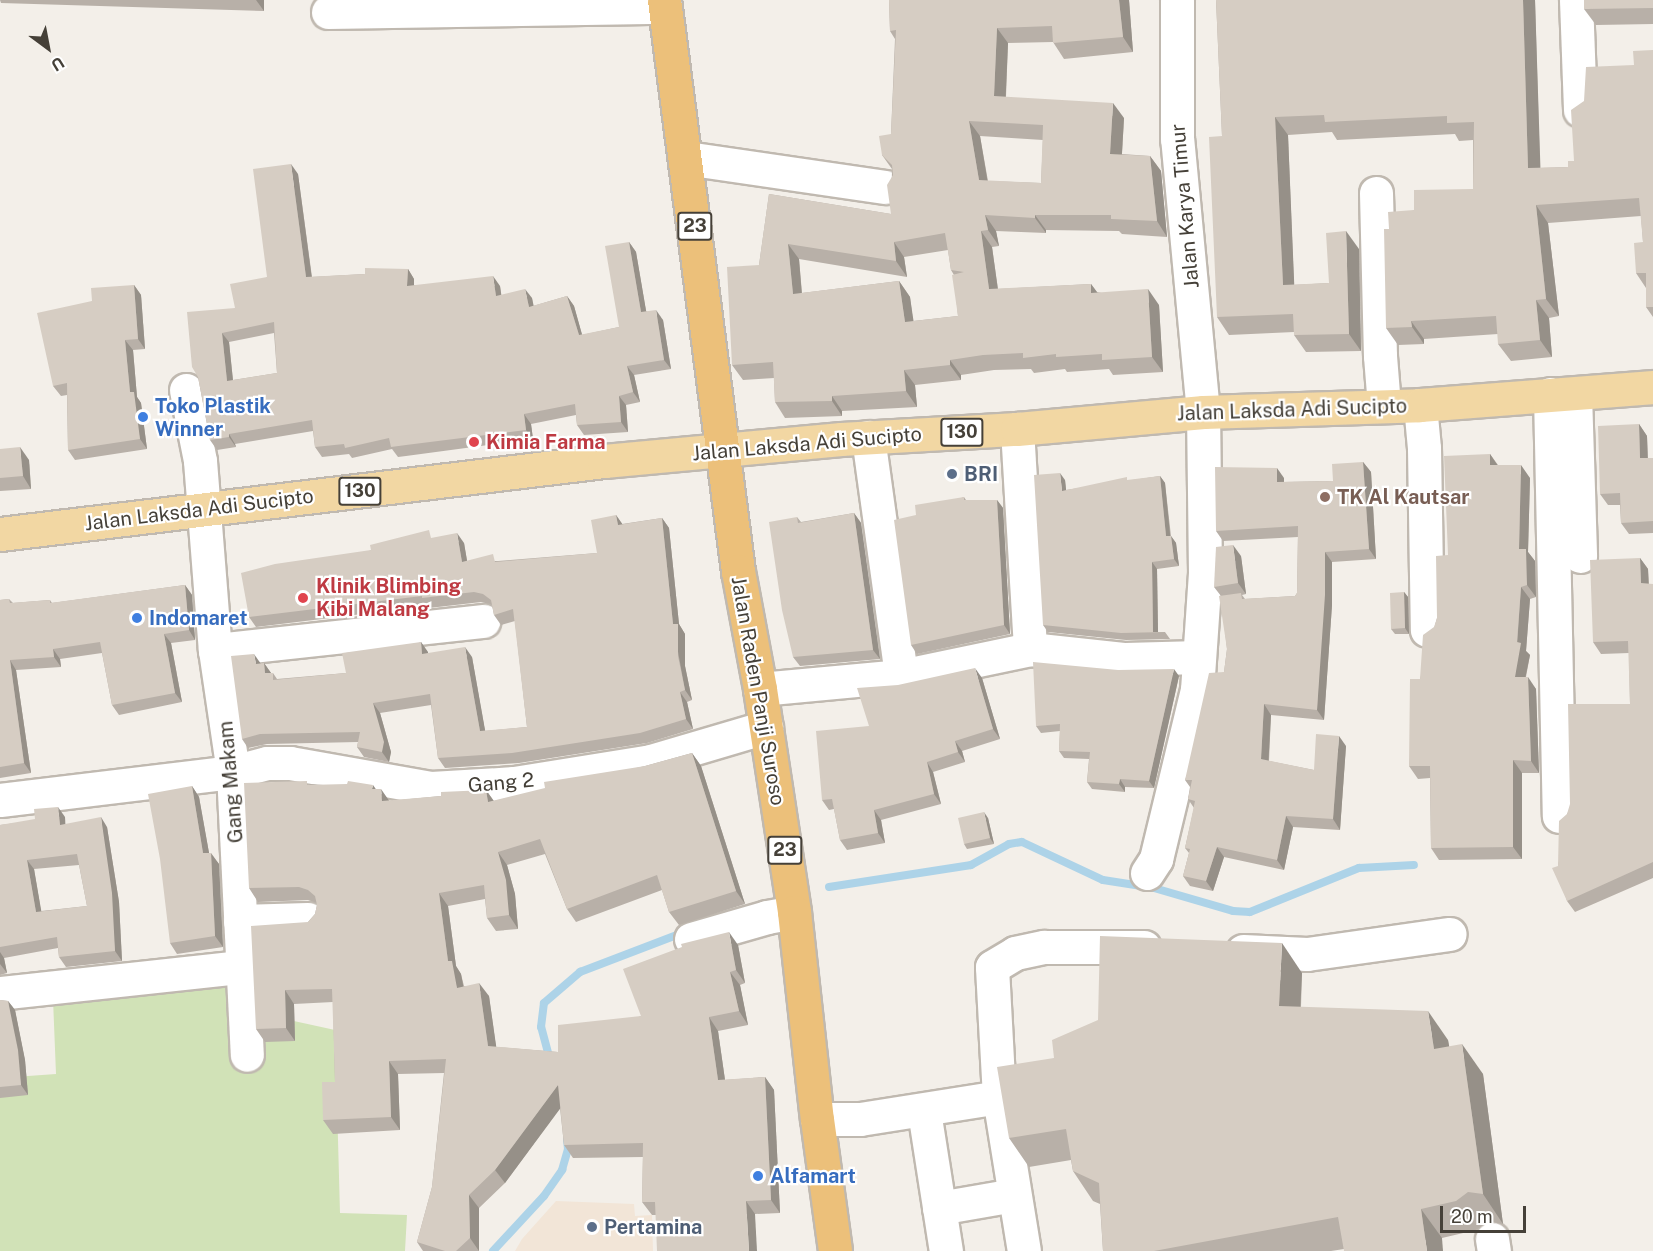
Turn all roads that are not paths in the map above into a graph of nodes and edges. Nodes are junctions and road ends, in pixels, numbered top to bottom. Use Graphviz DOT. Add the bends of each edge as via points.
graph roads {
  1 [pos="1177,0"];
  2 [pos="1576,0"];
  3 [pos="664,3"];
  4 [pos="328,12"];
  5 [pos="1580,110"];
  6 [pos="686,158"];
  7 [pos="885,187"];
  8 [pos="1376,193"];
  9 [pos="1653,387"];
  10 [pos="186,390"];
  11 [pos="1562,394"];
  12 [pos="1420,405"];
  13 [pos="1384,406"];
  14 [pos="1203,412"];
  15 [pos="1017,429"];
  16 [pos="868,437"];
  17 [pos="721,452"];
  18 [pos="204,510"];
  19 [pos="0,534"];
  20 [pos="1580,556"];
  21 [pos="483,621"];
  22 [pos="1427,630"];
  23 [pos="1030,649"];
  24 [pos="215,650"];
  25 [pos="1199,657"];
  26 [pos="901,676"];
  27 [pos="760,689"];
  28 [pos="766,727"];
  29 [pos="233,772"];
  30 [pos="0,800"];
  31 [pos="1559,816"];
  32 [pos="1147,873"];
  33 [pos="794,912"];
  34 [pos="308,919"];
  35 [pos="240,921"];
  36 [pos="1450,934"];
  37 [pos="691,939"];
  38 [pos="1179,948"];
  39 [pos="1214,950"];
  40 [pos="241,967"];
  41 [pos="0,993"];
  42 [pos="247,1055"];
  43 [pos="999,1097"];
  44 [pos="924,1111"];
  45 [pos="817,1119"];
  46 [pos="1014,1195"];
  47 [pos="939,1208"];
  48 [pos="835,1251"];
  49 [pos="946,1251"];
  50 [pos="1024,1251"];
  1 -- 14 [label="street, Jalan Karya Timur" via="1177,139"];
  2 -- 5 [label="street"];
  3 -- 4 [label="street"];
  3 -- 6 [label="highway, 23"];
  6 -- 7 [label="street"];
  6 -- 17 [label="highway, 23"];
  8 -- 13 [label="street"];
  9 -- 11 [label="main road, Jalan Laksda Adi Sucipto / 130"];
  10 -- 18 [label="street, Gang Makam" via="200,461"];
  11 -- 12 [label="main road, Jalan Laksda Adi Sucipto / 130"];
  11 -- 20 [label="street"];
  11 -- 31 [label="street"];
  12 -- 13 [label="main road, Jalan Laksda Adi Sucipto / 130"];
  12 -- 22 [label="street"];
  13 -- 14 [label="main road, Jalan Laksda Adi Sucipto / 130"];
  14 -- 15 [label="main road, Jalan Laksda Adi Sucipto / 130"];
  14 -- 25 [label="street, Jalan Karya Timur" via="1205,573"];
  15 -- 16 [label="main road, Jalan Laksda Adi Sucipto / 130"];
  15 -- 23 [label="street"];
  16 -- 17 [label="main road, Jalan Laksda Adi Sucipto / 130"];
  16 -- 26 [label="street"];
  17 -- 18 [label="main road, Jalan Laksda Adi Sucipto / 130" via="604,461"];
  17 -- 27 [label="highway, Jalan Raden Panji Suroso / 23"];
  18 -- 19 [label="main road, Jalan Laksda Adi Sucipto / 130"];
  18 -- 24 [label="street, Gang Makam"];
  21 -- 24 [label="street"];
  23 -- 25 [label="street" via="1125,659"];
  23 -- 26 [label="street"];
  24 -- 29 [label="street, Gang Makam"];
  25 -- 32 [label="street, Jalan Karya Timur" via="1197,690 1156,859"];
  26 -- 27 [label="street"];
  27 -- 28 [label="highway, Jalan Raden Panji Suroso / 23"];
  28 -- 29 [label="street, Gang 2" via="651,761 514,783 431,789 290,763 267,763"];
  28 -- 33 [label="highway, Jalan Raden Panji Suroso / 23"];
  29 -- 30 [label="street, Gang 2"];
  29 -- 35 [label="street, Gang Makam"];
  33 -- 37 [label="street"];
  33 -- 45 [label="highway, Jalan Raden Panji Suroso / 23"];
  34 -- 35 [label="street"];
  35 -- 40 [label="street, Gang Makam"];
  36 -- 39 [label="street" via="1307,954"];
  38 -- 43 [label="street" via="1044,947 1015,954 992,967"];
  40 -- 41 [label="street"];
  40 -- 42 [label="street, Gang Makam"];
  43 -- 44 [label="street"];
  43 -- 46 [label="street"];
  44 -- 45 [label="street" via="860,1119"];
  44 -- 47 [label="street"];
  45 -- 48 [label="highway, Jalan Raden Panji Suroso / 23"];
  46 -- 47 [label="street"];
  46 -- 50 [label="street"];
  47 -- 49 [label="street"];
}
